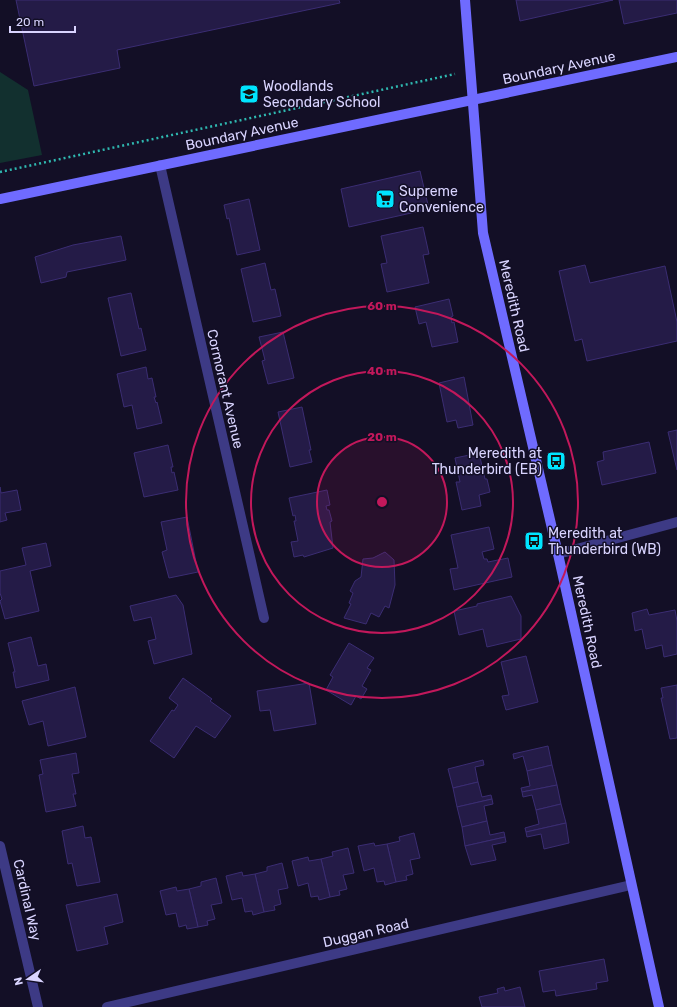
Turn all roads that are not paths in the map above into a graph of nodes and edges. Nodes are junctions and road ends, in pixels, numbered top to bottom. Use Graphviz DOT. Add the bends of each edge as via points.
graph roads {
  1 [pos="465,0"];
  2 [pos="677,57"];
  3 [pos="473,100"];
  4 [pos="160,166"];
  5 [pos="0,200"];
  6 [pos="677,522"];
  7 [pos="558,554"];
  8 [pos="264,618"];
  9 [pos="0,846"];
  10 [pos="631,885"];
  11 [pos="38,1007"];
  12 [pos="107,1007"];
  13 [pos="659,1007"];
  1 -- 3 [label="street, Meredith Road"];
  2 -- 3 [label="street, Boundary Avenue"];
  3 -- 4 [label="street, Boundary Avenue"];
  3 -- 7 [label="street, Meredith Road" via="483,233"];
  4 -- 5 [label="street, Boundary Avenue"];
  4 -- 8 [label="street, Cormorant Avenue"];
  6 -- 7 [label="street"];
  7 -- 10 [label="street, Meredith Road"];
  9 -- 11 [label="street, Cardinal Way"];
  10 -- 12 [label="street, Duggan Road"];
  10 -- 13 [label="street, Meredith Road"];
}
